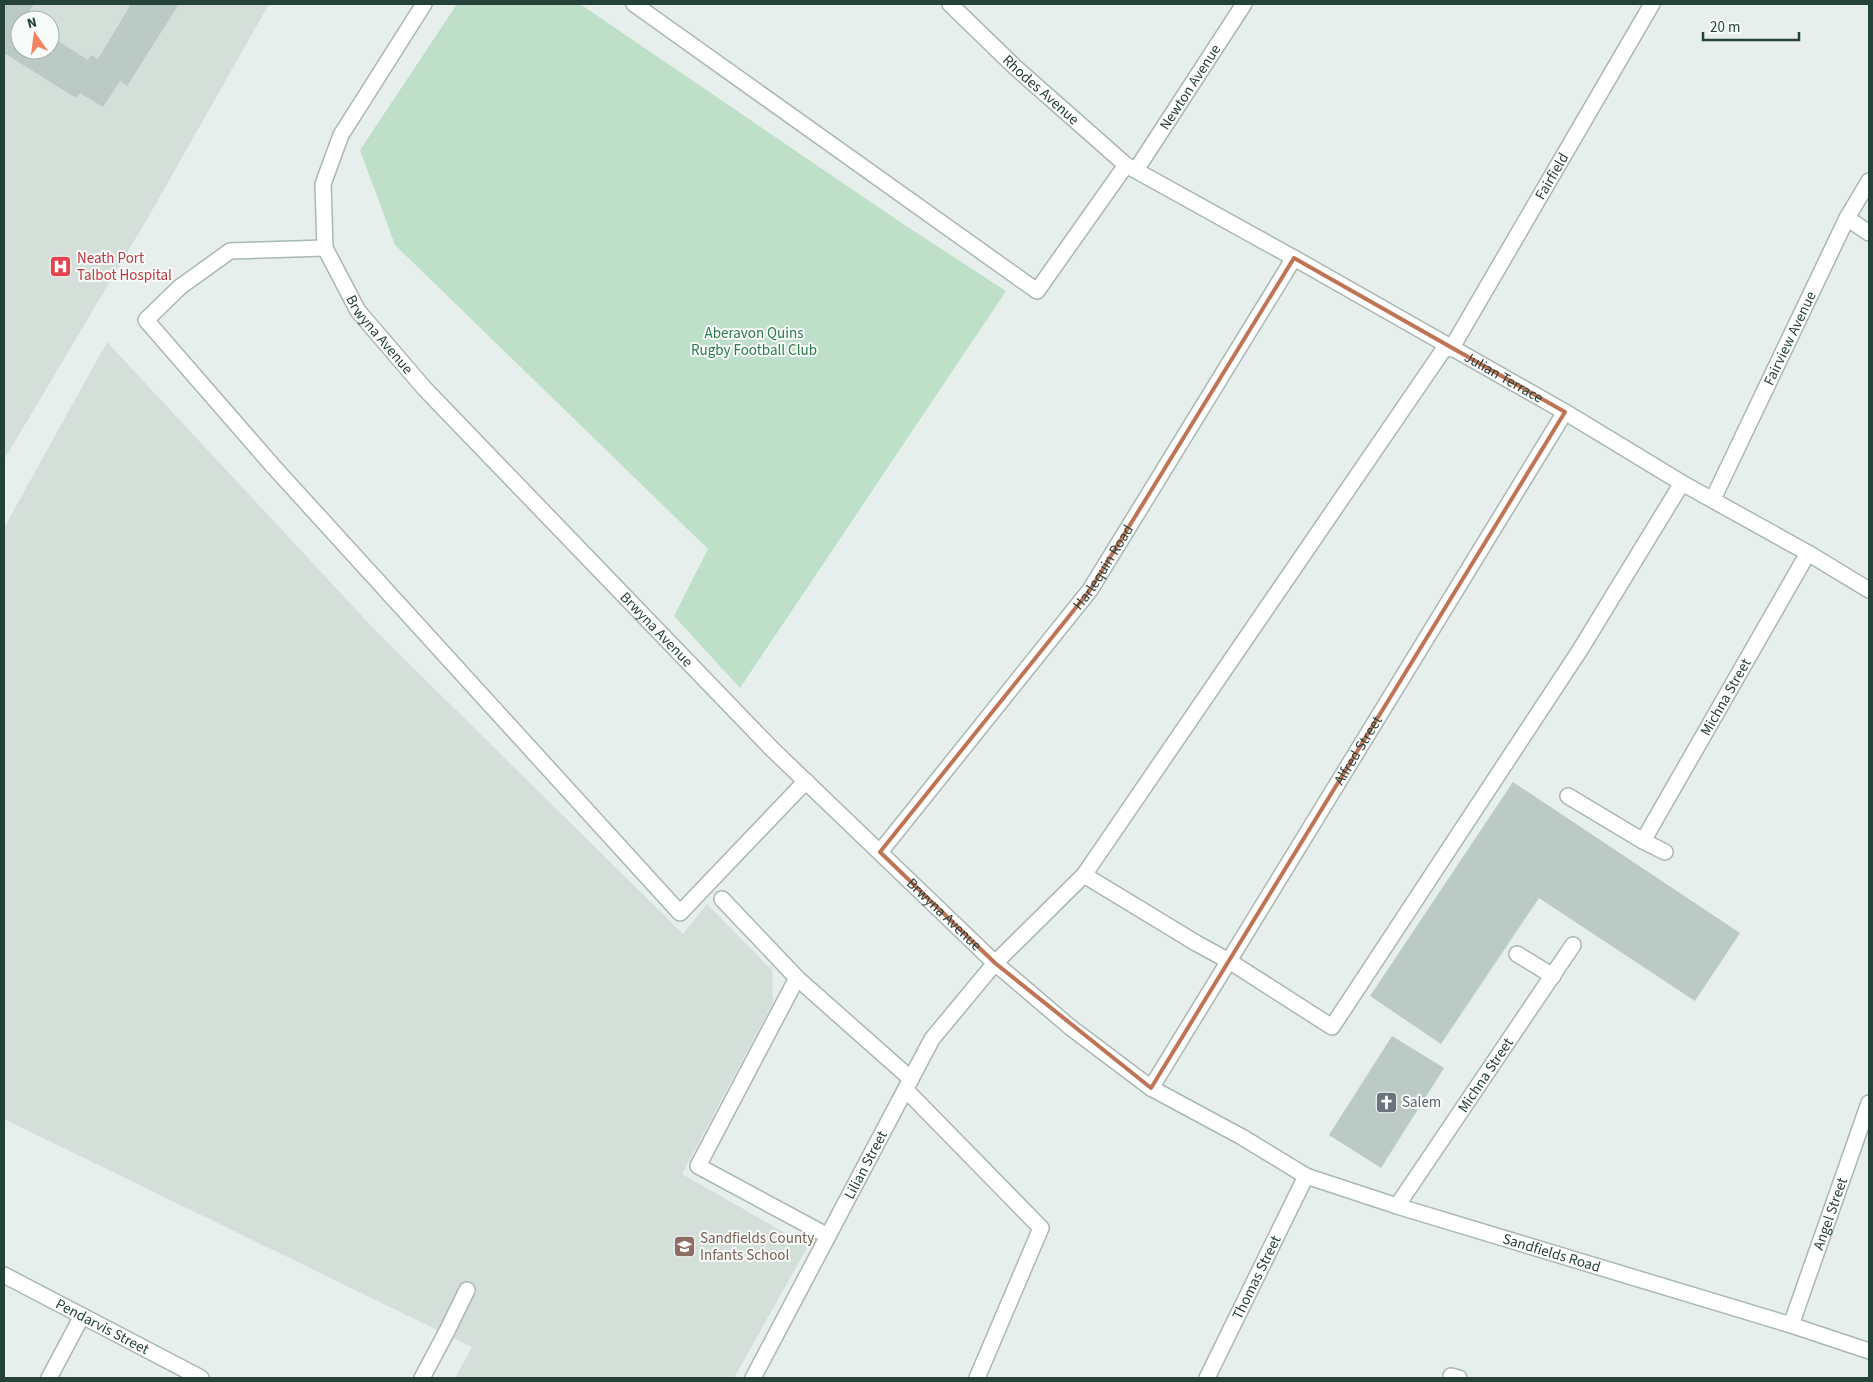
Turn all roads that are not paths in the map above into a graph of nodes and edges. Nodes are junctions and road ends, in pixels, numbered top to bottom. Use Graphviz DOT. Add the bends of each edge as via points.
graph roads {
  1 [pos="424,4"];
  2 [pos="634,4"];
  3 [pos="950,4"];
  4 [pos="1244,4"];
  5 [pos="1652,4"];
  6 [pos="1131,168"];
  7 [pos="1869,181"];
  8 [pos="1847,218"];
  9 [pos="1869,233"];
  10 [pos="324,248"];
  11 [pos="1294,258"];
  12 [pos="1449,347"];
  13 [pos="1565,412"];
  14 [pos="1682,483"];
  15 [pos="1712,499"];
  16 [pos="1808,553"];
  17 [pos="1869,590"];
  18 [pos="806,781"];
  19 [pos="1568,796"];
  20 [pos="1643,841"];
  21 [pos="880,852"];
  22 [pos="1665,852"];
  23 [pos="1084,875"];
  24 [pos="722,899"];
  25 [pos="1573,945"];
  26 [pos="1517,954"];
  27 [pos="1229,961"];
  28 [pos="995,963"];
  29 [pos="1553,976"];
  30 [pos="798,978"];
  31 [pos="908,1084"];
  32 [pos="1151,1088"];
  33 [pos="1869,1103"];
  34 [pos="1242,1137"];
  35 [pos="1306,1176"];
  36 [pos="1397,1206"];
  37 [pos="828,1236"];
  38 [pos="4,1275"];
  39 [pos="467,1290"];
  40 [pos="82,1316"];
  41 [pos="1792,1325"];
  42 [pos="1869,1351"];
  43 [pos="49,1378"];
  44 [pos="201,1378"];
  45 [pos="422,1378"];
  46 [pos="754,1378"];
  47 [pos="977,1378"];
  48 [pos="1207,1378"];
  1 -- 10 [label="street, Brwyna Avenue" via="340,135 323,184"];
  2 -- 6 [label="street, Newton Avenue" via="1038,291"];
  3 -- 6 [label="street, Rhodes Avenue" via="1015,67"];
  4 -- 6 [label="street, Newton Avenue"];
  5 -- 12 [label="street, Fairfield"];
  6 -- 11 [label="street, Julian Terrace"];
  7 -- 8 [label="street, Fairview Avenue"];
  8 -- 9 [label="street"];
  8 -- 15 [label="street, Fairview Avenue"];
  10 -- 18 [label="street, Brwyna Avenue" via="358,311 424,389"];
  10 -- 18 [label="street" via="230,251 180,287 146,320 279,472 680,913"];
  11 -- 12 [label="street, Julian Terrace"];
  11 -- 21 [label="street, Harlequin Road" via="1090,590"];
  12 -- 13 [label="street, Julian Terrace"];
  12 -- 23 [label="street, Fairfield"];
  13 -- 14 [label="street, Julian Terrace"];
  13 -- 27 [label="street, Alfred Street"];
  14 -- 15 [label="street, Julian Terrace"];
  14 -- 27 [label="street" via="1580,650 1332,1027"];
  15 -- 16 [label="street, Julian Terrace"];
  16 -- 17 [label="street, Julian Terrace"];
  16 -- 20 [label="street, Michna Street"];
  18 -- 21 [label="street, Brwyna Avenue"];
  19 -- 20 [label="street"];
  20 -- 22 [label="street"];
  21 -- 28 [label="street, Brwyna Avenue"];
  23 -- 27 [label="street"];
  23 -- 28 [label="street, Lilian Street"];
  24 -- 30 [label="street"];
  25 -- 29 [label="street, Michna Street"];
  26 -- 29 [label="street"];
  27 -- 32 [label="street, Alfred Street"];
  28 -- 31 [label="street, Lilian Street" via="932,1039"];
  28 -- 32 [label="street, Brwyna Avenue" via="1070,1027"];
  29 -- 36 [label="street, Michna Street"];
  30 -- 31 [label="street"];
  30 -- 37 [label="street" via="698,1166"];
  31 -- 37 [label="street, Lilian Street"];
  31 -- 47 [label="street" via="1041,1228"];
  32 -- 34 [label="street, Brwyna Avenue"];
  33 -- 41 [label="street, Angel Street"];
  34 -- 35 [label="street, Sandfields Road"];
  35 -- 36 [label="street, Sandfields Road"];
  35 -- 48 [label="street, Thomas Street"];
  36 -- 41 [label="street, Sandfields Road"];
  37 -- 46 [label="street, Lilian Street"];
  38 -- 40 [label="street, Pendarvis Street"];
  39 -- 45 [label="street"];
  40 -- 43 [label="street"];
  40 -- 44 [label="street, Pendarvis Street"];
  41 -- 42 [label="street, Sandfields Road"];
}
